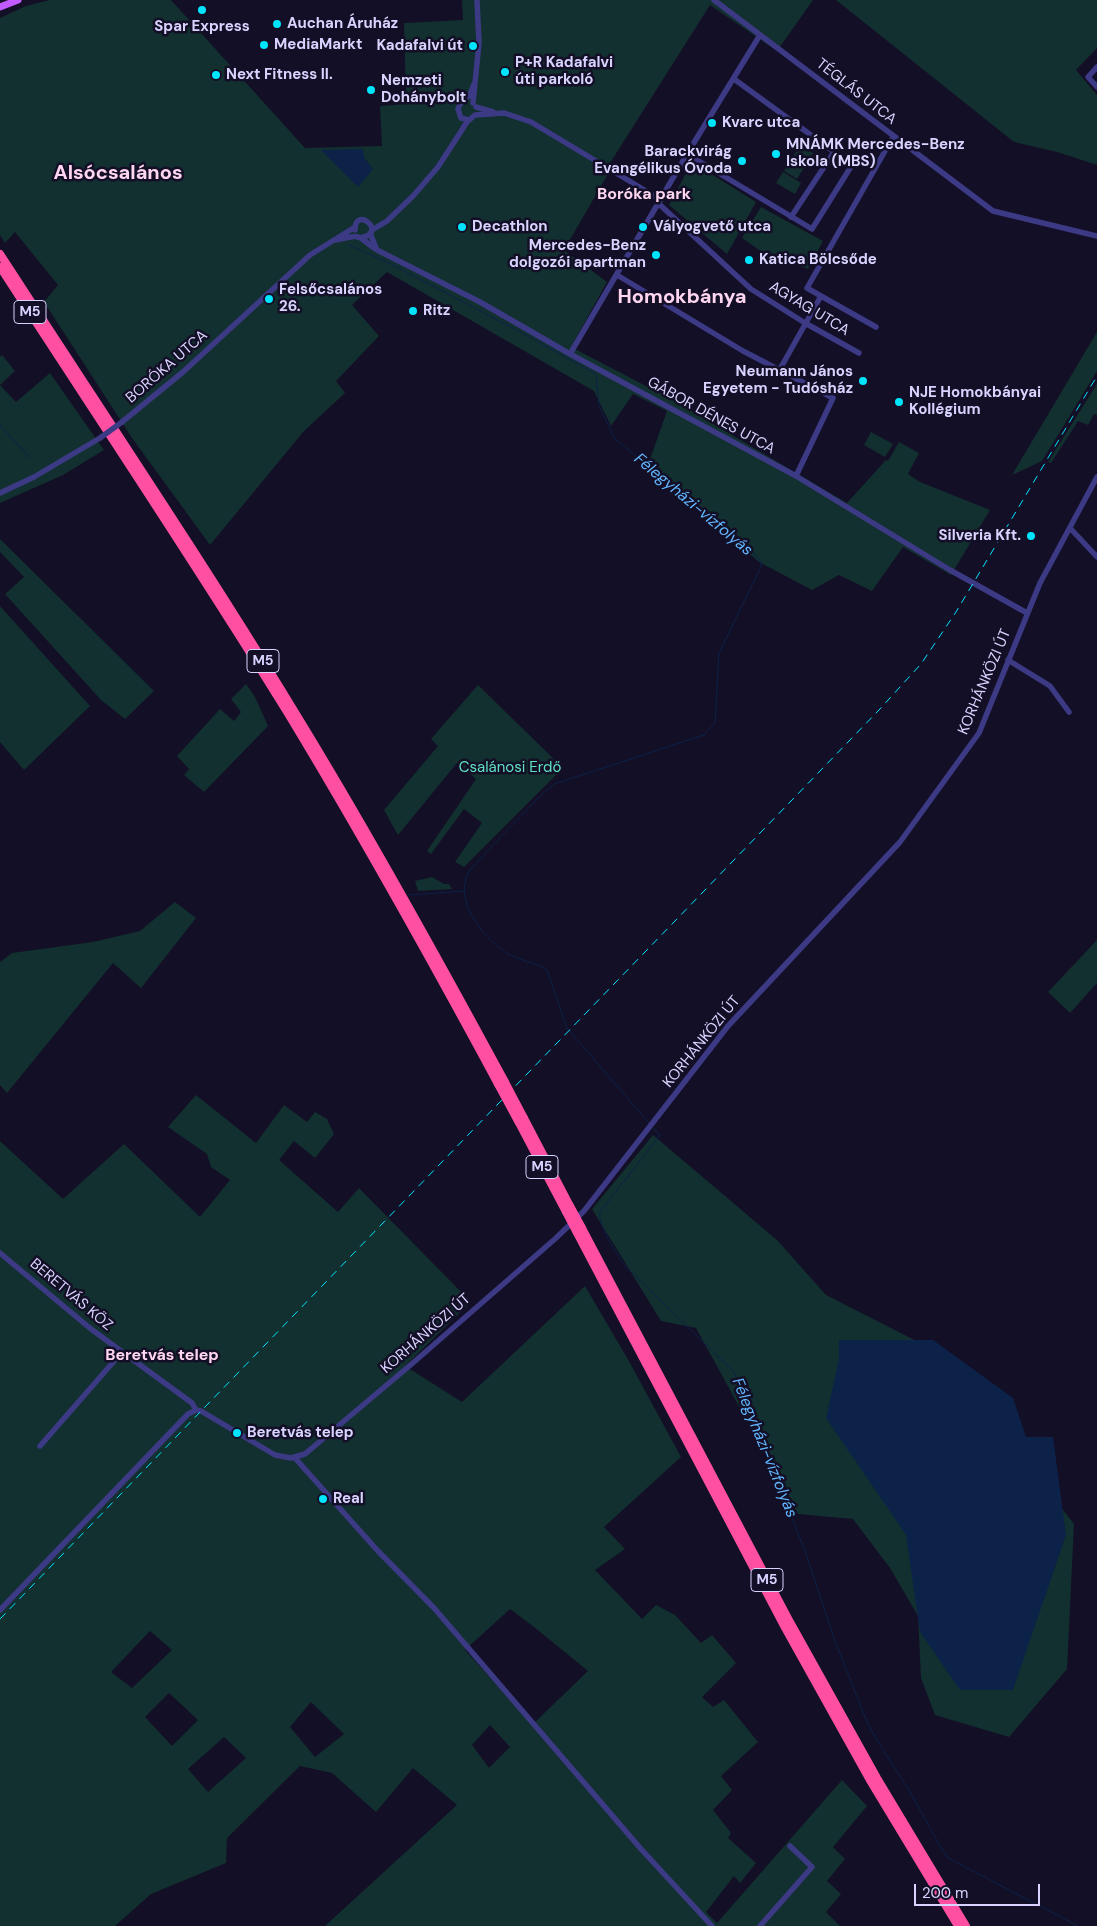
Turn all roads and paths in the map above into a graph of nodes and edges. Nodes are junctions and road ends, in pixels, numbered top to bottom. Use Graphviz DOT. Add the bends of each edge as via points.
graph roads {
  1 [pos="18,0"];
  2 [pos="714,0"];
  3 [pos="478,2"];
  4 [pos="0,7"];
  5 [pos="760,35"];
  6 [pos="1097,67"];
  7 [pos="476,79"];
  8 [pos="734,79"];
  9 [pos="1097,87"];
  10 [pos="464,102"];
  11 [pos="475,105"];
  12 [pos="495,113"];
  13 [pos="475,115"];
  14 [pos="460,116"];
  15 [pos="469,120"];
  16 [pos="893,137"];
  17 [pos="455,139"];
  18 [pos="834,152"];
  19 [pos="687,154"];
  20 [pos="660,202"];
  21 [pos="392,216"];
  22 [pos="791,217"];
  23 [pos="369,222"];
  24 [pos="355,227"];
  25 [pos="371,232"];
  26 [pos="1097,236"];
  27 [pos="361,237"];
  28 [pos="336,240"];
  29 [pos="377,250"];
  30 [pos="0,254"];
  31 [pos="0,267"];
  32 [pos="617,275"];
  33 [pos="821,296"];
  34 [pos="805,323"];
  35 [pos="876,327"];
  36 [pos="859,353"];
  37 [pos="570,354"];
  38 [pos="780,369"];
  39 [pos="796,476"];
  40 [pos="1097,477"];
  41 [pos="0,493"];
  42 [pos="1070,528"];
  43 [pos="1097,557"];
  44 [pos="1027,613"];
  45 [pos="1008,660"];
  46 [pos="1069,712"];
  47 [pos="501,1083"];
  48 [pos="579,1230"];
  49 [pos="0,1253"];
  50 [pos="122,1352"];
  51 [pos="196,1410"];
  52 [pos="40,1446"];
  53 [pos="295,1458"];
  54 [pos="0,1610"];
  55 [pos="790,1846"];
  56 [pos="712,1926"];
  57 [pos="760,1926"];
  58 [pos="958,1926"];
  59 [pos="966,1926"];
  1 -- 4 [label="main road"];
  2 -- 5 [label="street, TÉGLÁS UTCA"];
  3 -- 7 [label="street"];
  5 -- 8 [label="street"];
  5 -- 16 [label="street, TÉGLÁS UTCA"];
  6 -- 9 [label="street" via="1089,76"];
  7 -- 10 [label="street"];
  7 -- 11 [label="street"];
  8 -- 18 [label="street"];
  8 -- 19 [label="street"];
  10 -- 11 [label="street"];
  10 -- 14 [label="street" via="458,108"];
  11 -- 12 [label="street"];
  11 -- 13 [label="street"];
  12 -- 13 [label="street"];
  12 -- 20 [label="street, AGYAG UTCA" via="510,114 540,126"];
  13 -- 15 [label="street"];
  14 -- 15 [label="street"];
  14 -- 17 [label="street"];
  15 -- 17 [label="street"];
  16 -- 26 [label="street, TÉGLÁS UTCA" via="993,211"];
  16 -- 33 [label="street" via="807,288"];
  17 -- 21 [label="street" via="424,184"];
  18 -- 22 [label="street"];
  18 -- 22 [label="street" via="852,165 812,229"];
  19 -- 20 [label="street"];
  19 -- 22 [label="street"];
  20 -- 32 [label="street"];
  20 -- 34 [label="street, AGYAG UTCA" via="751,288"];
  21 -- 23 [label="street"];
  21 -- 25 [label="street"];
  23 -- 24 [label="street" via="360,220"];
  23 -- 25 [label="street"];
  24 -- 27 [label="street" via="355,232"];
  24 -- 28 [label="street, BORÓKA UTCA"];
  25 -- 27 [label="street"];
  25 -- 29 [label="street"];
  27 -- 28 [label="street, BORÓKA UTCA"];
  27 -- 29 [label="street, GÁBOR DÉNES UTCA"];
  28 -- 41 [label="street, BORÓKA UTCA, bridge" via="310,255 183,372 122,422 40,473"];
  29 -- 37 [label="street, GÁBOR DÉNES UTCA" via="480,302"];
  30 -- 47 [label="highway, M5" via="292,707 398,886"];
  31 -- 47 [label="highway, M5" via="286,710"];
  32 -- 37 [label="street"];
  32 -- 38 [label="street" via="743,351"];
  33 -- 34 [label="street"];
  33 -- 35 [label="street"];
  34 -- 36 [label="street, AGYAG UTCA"];
  34 -- 38 [label="street"];
  37 -- 39 [label="street, GÁBOR DÉNES UTCA"];
  38 -- 39 [label="street" via="833,398"];
  39 -- 44 [label="street, GÁBOR DÉNES UTCA"];
  40 -- 42 [label="street, KORHÁNKÖZI ÚT"];
  42 -- 43 [label="street"];
  42 -- 44 [label="street, KORHÁNKÖZI ÚT"];
  44 -- 45 [label="street, KORHÁNKÖZI ÚT"];
  45 -- 46 [label="street" via="1050,686"];
  45 -- 53 [label="street, KORHÁNKÖZI ÚT" via="979,732 904,836 728,1026 592,1202 562,1232 316,1447"];
  47 -- 48 [label="highway, M5, bridge"];
  48 -- 58 [label="highway, M5" via="783,1624"];
  48 -- 59 [label="highway, M5" via="794,1631"];
  49 -- 50 [label="street, BERETVÁS KÖZ"];
  50 -- 51 [label="street, BERETVÁS KÖZ" via="168,1384"];
  50 -- 52 [label="street"];
  51 -- 53 [label="street" via="275,1455"];
  51 -- 54 [label="street" via="182,1420"];
  53 -- 56 [label="street" via="434,1608 641,1849"];
  55 -- 57 [label="street" via="812,1867"];
}
